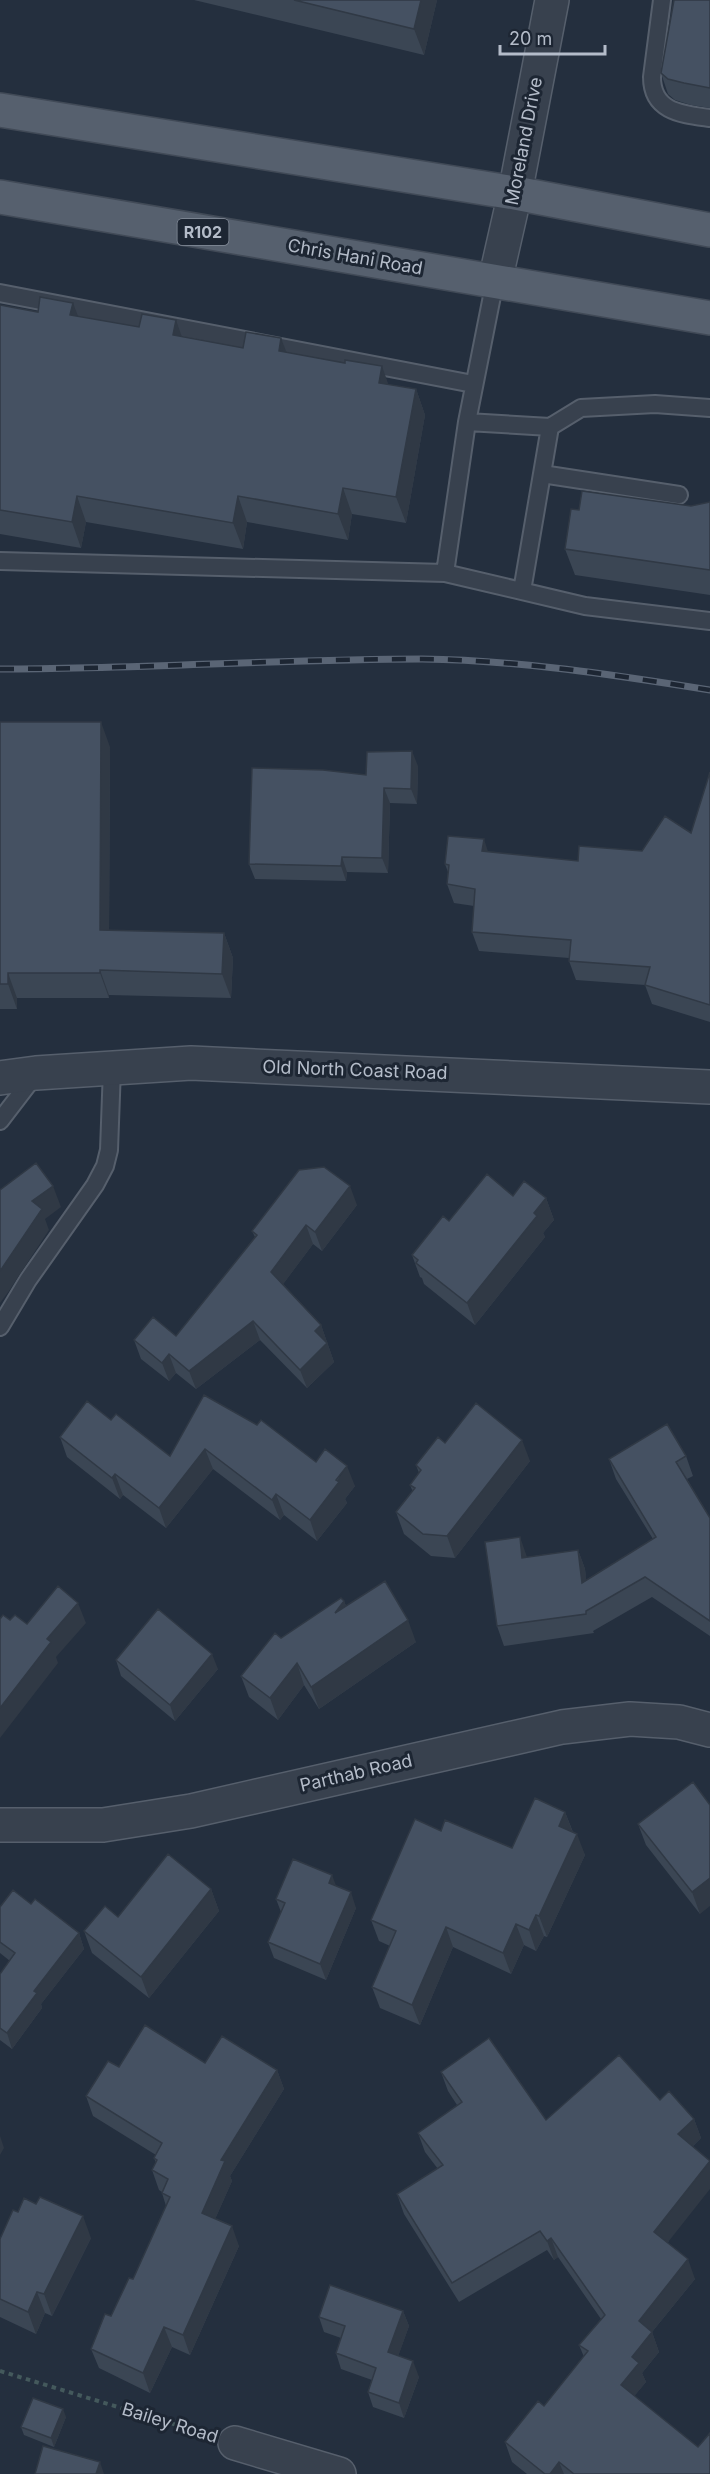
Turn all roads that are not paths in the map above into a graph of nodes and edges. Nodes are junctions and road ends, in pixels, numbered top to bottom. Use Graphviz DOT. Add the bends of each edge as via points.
graph roads {
  1 [pos="552,0"];
  2 [pos="662,0"];
  3 [pos="0,110"];
  4 [pos="710,118"];
  5 [pos="515,194"];
  6 [pos="0,197"];
  7 [pos="710,230"];
  8 [pos="495,281"];
  9 [pos="0,293"];
  10 [pos="710,318"];
  11 [pos="473,384"];
  12 [pos="710,408"];
  13 [pos="467,422"];
  14 [pos="550,427"];
  15 [pos="542,474"];
  16 [pos="679,495"];
  17 [pos="0,561"];
  18 [pos="445,573"];
  19 [pos="522,591"];
  20 [pos="710,621"];
  21 [pos="112,1068"];
  22 [pos="36,1073"];
  23 [pos="0,1078"];
  24 [pos="710,1088"];
  25 [pos="0,1121"];
  26 [pos="0,1327"];
  27 [pos="710,1730"];
  28 [pos="0,1825"];
  29 [pos="235,2443"];
  30 [pos="339,2474"];
  1 -- 5 [label="street, Moreland Drive"];
  2 -- 4 [label="lane" via="652,76 655,97 671,110"];
  3 -- 5 [label="main road"];
  5 -- 7 [label="main road"];
  5 -- 8 [label="street, Moreland Drive"];
  6 -- 8 [label="main road, Chris Hani Road / R102"];
  8 -- 10 [label="main road, Chris Hani Road / R102"];
  8 -- 11 [label="lane"];
  9 -- 11 [label="lane"];
  11 -- 13 [label="lane"];
  12 -- 14 [label="lane" via="655,404 581,408"];
  13 -- 14 [label="lane"];
  13 -- 18 [label="lane"];
  14 -- 15 [label="lane"];
  15 -- 16 [label="lane"];
  15 -- 19 [label="lane"];
  17 -- 18 [label="lane"];
  18 -- 19 [label="lane"];
  19 -- 20 [label="lane" via="585,606"];
  21 -- 22 [label="street, Old North Coast Road"];
  21 -- 24 [label="street, Old North Coast Road" via="190,1063"];
  21 -- 26 [label="lane" via="110,1150 105,1166"];
  22 -- 23 [label="street, Old North Coast Road"];
  22 -- 25 [label="lane"];
  27 -- 28 [label="street, Parthab Road" via="679,1722 630,1719 562,1728 191,1810 103,1825"];
  29 -- 30 [label="street, Bailey Road"];
}
